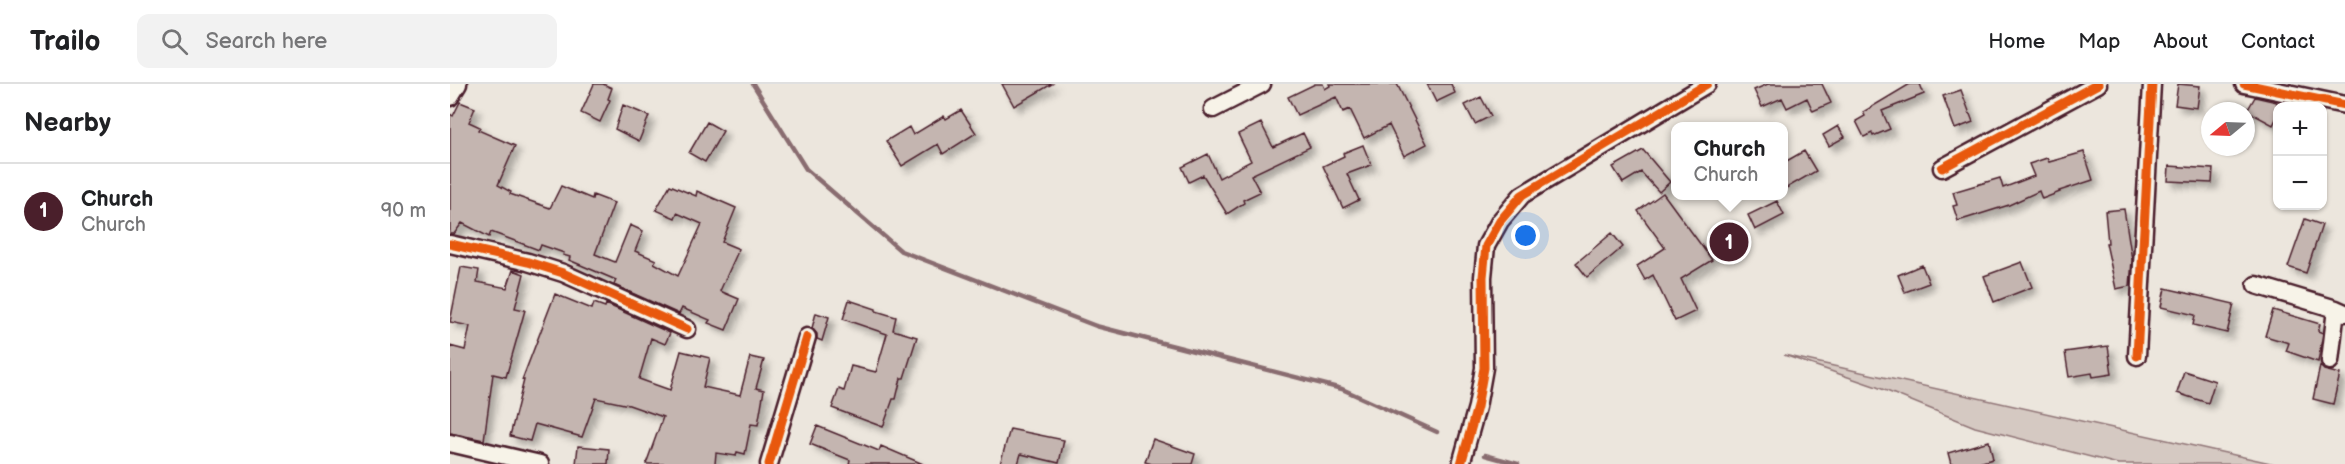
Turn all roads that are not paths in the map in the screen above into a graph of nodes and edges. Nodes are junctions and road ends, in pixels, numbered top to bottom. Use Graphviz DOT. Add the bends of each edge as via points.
graph roads {
  1 [pos="458,84"];
  2 [pos="1262,84"];
  3 [pos="1707,84"];
  4 [pos="2098,84"];
  5 [pos="2152,84"];
  6 [pos="2244,84"];
  7 [pos="450,97"];
  8 [pos="2345,105"];
  9 [pos="1213,109"];
  10 [pos="1942,168"];
  11 [pos="450,244"];
  12 [pos="2256,285"];
  13 [pos="2340,311"];
  14 [pos="687,329"];
  15 [pos="807,337"];
  16 [pos="2138,356"];
  17 [pos="2330,362"];
  18 [pos="450,443"];
  19 [pos="540,464"];
  20 [pos="769,464"];
  21 [pos="1461,464"];
  1 -- 7 [label="street"];
  2 -- 9 [label="street"];
  3 -- 21 [label="street" via="1522,195 1500,221 1486,246 1484,368"];
  4 -- 10 [label="street"];
  5 -- 16 [label="street"];
  6 -- 8 [label="street"];
  11 -- 14 [label="street" via="563,273"];
  12 -- 13 [label="street"];
  13 -- 17 [label="street"];
  15 -- 20 [label="street"];
  18 -- 19 [label="street"];
}
